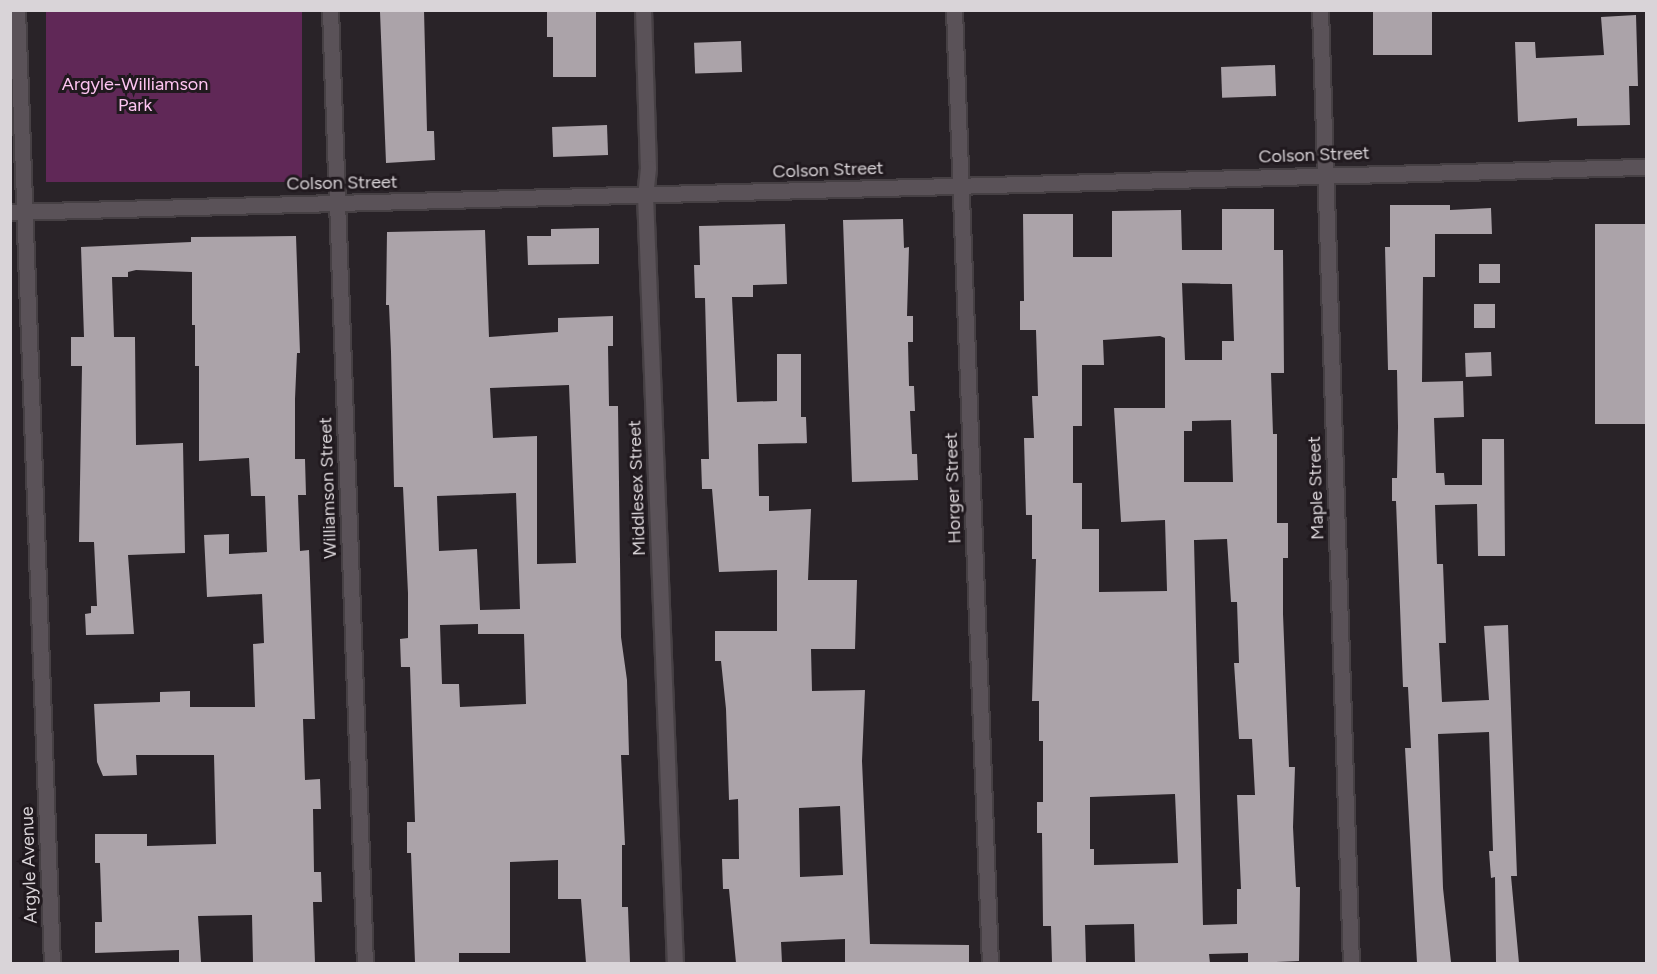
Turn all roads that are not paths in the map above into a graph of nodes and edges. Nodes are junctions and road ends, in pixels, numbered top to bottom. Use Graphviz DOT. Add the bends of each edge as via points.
graph roads {
  1 [pos="17,10"];
  2 [pos="330,10"];
  3 [pos="643,10"];
  4 [pos="954,10"];
  5 [pos="1320,10"];
  6 [pos="1647,167"];
  7 [pos="1325,174"];
  8 [pos="961,186"];
  9 [pos="645,195"];
  10 [pos="337,203"];
  11 [pos="18,212"];
  12 [pos="52,963"];
  13 [pos="364,963"];
  14 [pos="675,963"];
  15 [pos="990,963"];
  16 [pos="1351,963"];
  1 -- 11 [label="street, Argyle Avenue"];
  2 -- 10 [label="street, Williamson Street"];
  3 -- 9 [label="street, Middlesex Street" via="648,168"];
  4 -- 8 [label="street, Horger Street"];
  5 -- 7 [label="street, Maple Street"];
  6 -- 7 [label="street, Colson Street"];
  7 -- 8 [label="street, Colson Street"];
  7 -- 16 [label="street, Maple Street"];
  8 -- 9 [label="street, Colson Street"];
  8 -- 15 [label="street, Horger Street"];
  9 -- 10 [label="street, Colson Street"];
  9 -- 14 [label="street, Middlesex Street"];
  10 -- 11 [label="street, Colson Street"];
  10 -- 13 [label="street, Williamson Street"];
  11 -- 12 [label="street, Argyle Avenue"];
}
